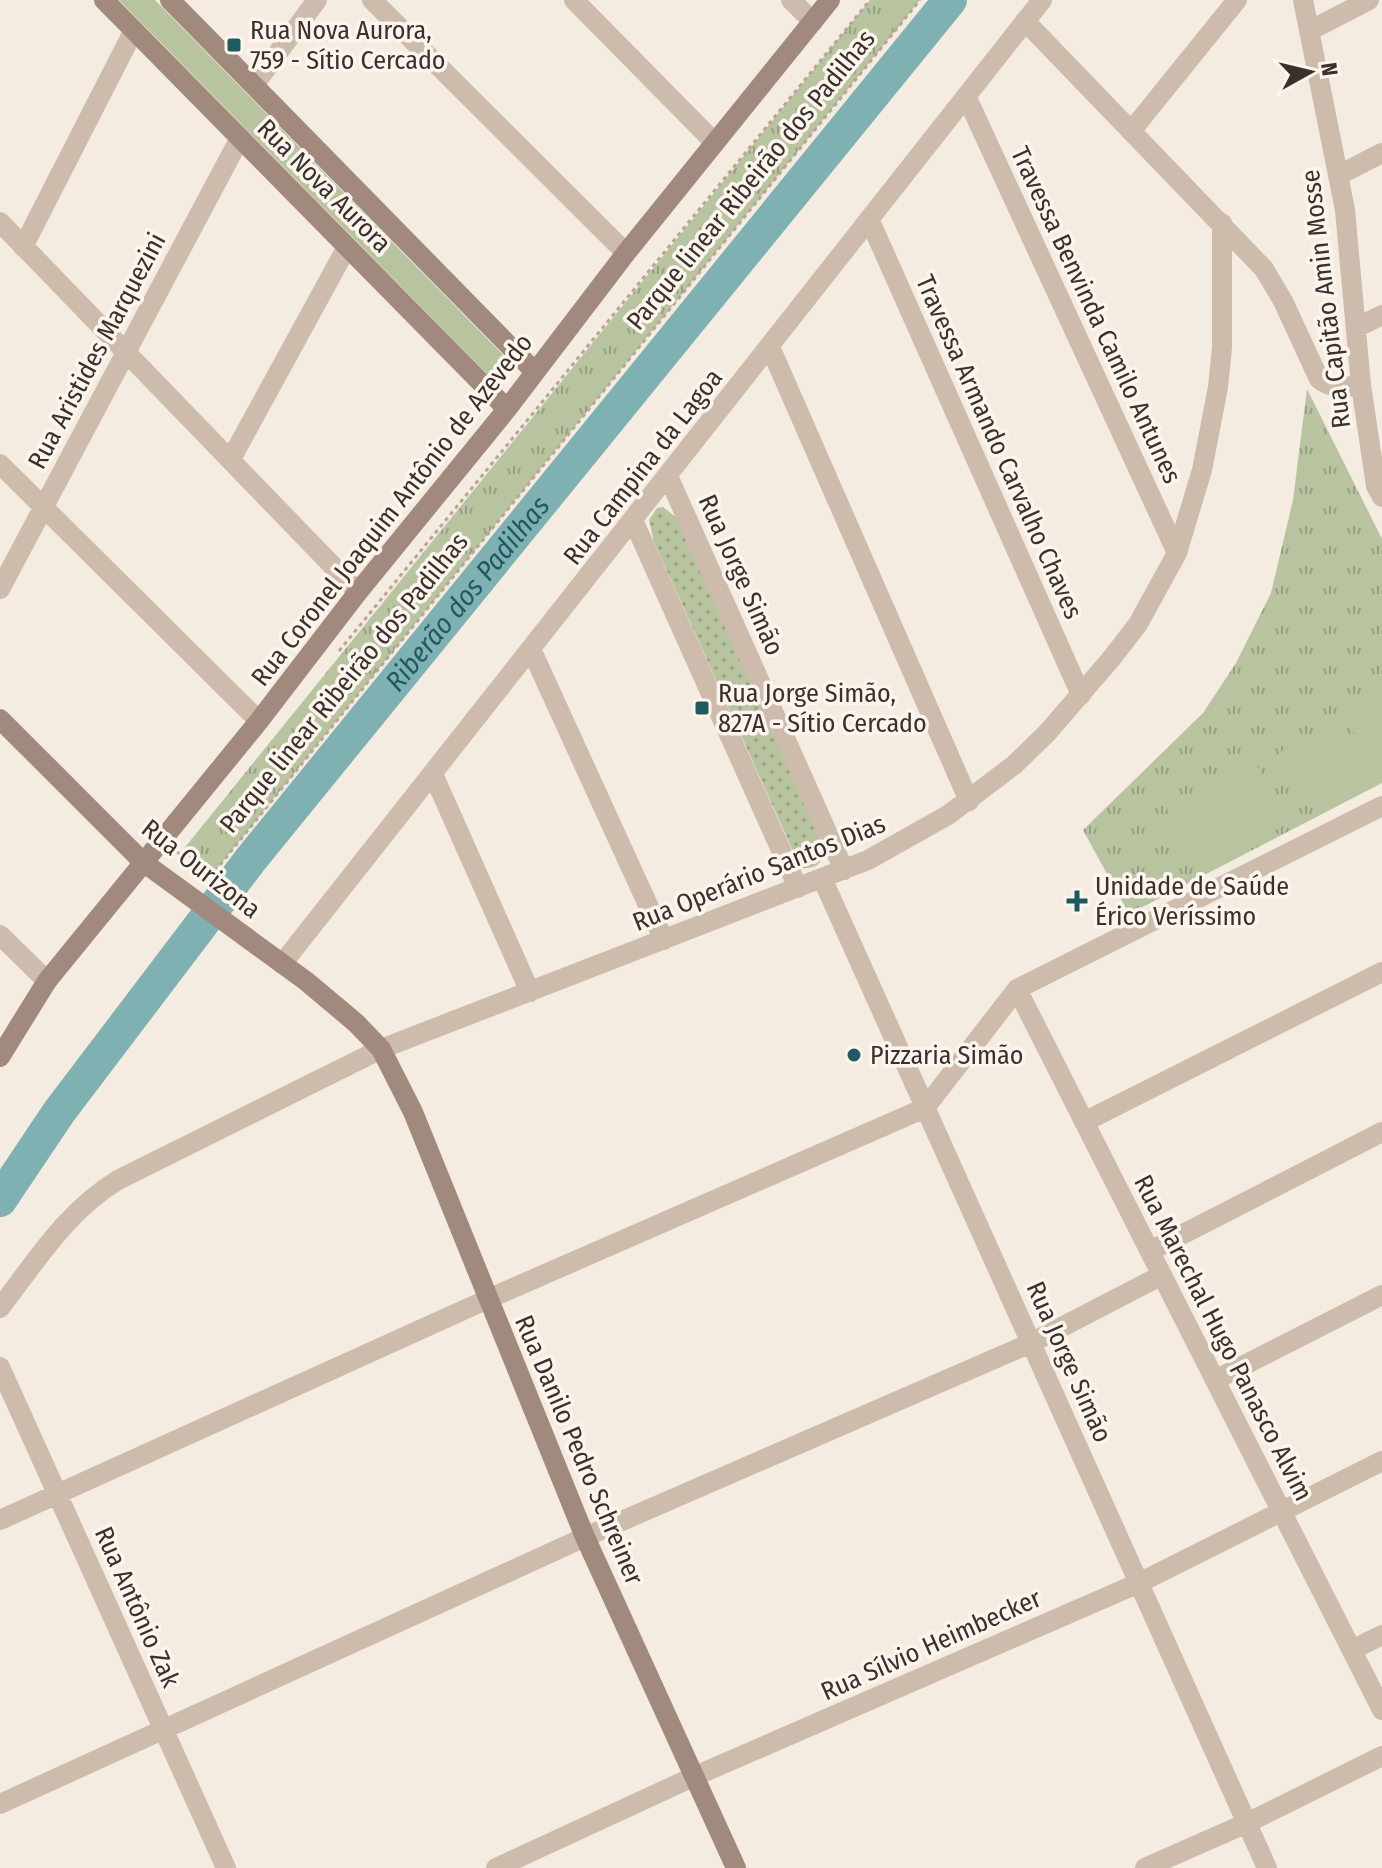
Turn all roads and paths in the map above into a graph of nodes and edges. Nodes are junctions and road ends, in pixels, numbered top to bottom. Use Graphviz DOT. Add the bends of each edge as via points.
graph roads {
  1 [pos="104,0"];
  2 [pos="170,0"];
  3 [pos="317,0"];
  4 [pos="372,0"];
  5 [pos="574,0"];
  6 [pos="791,0"];
  7 [pos="830,0"];
  8 [pos="870,0"];
  9 [pos="920,0"];
  10 [pos="1042,0"];
  11 [pos="1237,0"];
  12 [pos="1303,0"];
  13 [pos="1369,0"];
  14 [pos="1025,21"];
  15 [pos="813,22"];
  16 [pos="134,30"];
  17 [pos="1309,31"];
  18 [pos="254,85"];
  19 [pos="967,98"];
  20 [pos="1132,130"];
  21 [pos="240,138"];
  22 [pos="714,142"];
  23 [pos="1382,153"];
  24 [pos="1339,175"];
  25 [pos="870,221"];
  26 [pos="0,222"];
  27 [pos="1222,223"];
  28 [pos="23,247"];
  29 [pos="347,247"];
  30 [pos="626,253"];
  31 [pos="1382,315"];
  32 [pos="1356,328"];
  33 [pos="770,347"];
  34 [pos="126,353"];
  35 [pos="535,372"];
  36 [pos="1361,385"];
  37 [pos="507,409"];
  38 [pos="231,459"];
  39 [pos="0,464"];
  40 [pos="668,476"];
  41 [pos="1380,489"];
  42 [pos="43,507"];
  43 [pos="633,520"];
  44 [pos="1177,553"];
  45 [pos="0,589"];
  46 [pos="358,592"];
  47 [pos="531,649"];
  48 [pos="337,654"];
  49 [pos="1081,695"];
  50 [pos="0,719"];
  51 [pos="259,721"];
  52 [pos="433,774"];
  53 [pos="969,801"];
  54 [pos="1382,806"];
  55 [pos="118,837"];
  56 [pos="168,846"];
  57 [pos="143,862"];
  58 [pos="844,870"];
  59 [pos="822,878"];
  60 [pos="798,888"];
  61 [pos="0,935"];
  62 [pos="664,940"];
  63 [pos="282,964"];
  64 [pos="1382,972"];
  65 [pos="47,981"];
  66 [pos="1017,989"];
  67 [pos="530,992"];
  68 [pos="381,1049"];
  69 [pos="0,1057"];
  70 [pos="925,1108"];
  71 [pos="1084,1122"];
  72 [pos="1382,1132"];
  73 [pos="1150,1251"];
  74 [pos="1162,1275"];
  75 [pos="1382,1295"];
  76 [pos="488,1299"];
  77 [pos="0,1308"];
  78 [pos="1031,1343"];
  79 [pos="0,1367"];
  80 [pos="1215,1380"];
  81 [pos="1382,1461"];
  82 [pos="57,1494"];
  83 [pos="1281,1512"];
  84 [pos="0,1520"];
  85 [pos="585,1537"];
  86 [pos="1139,1583"];
  87 [pos="1382,1635"];
  88 [pos="1352,1650"];
  89 [pos="1382,1710"];
  90 [pos="164,1729"];
  91 [pos="1382,1756"];
  92 [pos="693,1777"];
  93 [pos="0,1804"];
  94 [pos="1247,1823"];
  95 [pos="226,1868"];
  96 [pos="496,1868"];
  97 [pos="736,1868"];
  98 [pos="1145,1868"];
  99 [pos="1267,1868"];
  1 -- 16 [label="main road, Rua Nova Aurora"];
  2 -- 18 [label="main road, Rua Nova Aurora"];
  3 -- 18 [label="street"];
  4 -- 30 [label="street"];
  5 -- 22 [label="street"];
  6 -- 15 [label="street"];
  7 -- 15 [label="main road, Rua Coronel Joaquim Antônio de Azevedo"];
  8 -- 48 [label="path, Parque linear Ribeirão dos Padilhas"];
  9 -- 56 [label="path, Parque linear Ribeirão dos Padilhas" via="211,876"];
  10 -- 14 [label="street, Rua Campina da Lagoa"];
  11 -- 20 [label="street"];
  12 -- 17 [label="street, Rua Capitão Amin Mosse"];
  13 -- 17 [label="street"];
  14 -- 19 [label="street, Rua Campina da Lagoa"];
  14 -- 20 [label="street"];
  15 -- 22 [label="main road, Rua Coronel Joaquim Antônio de Azevedo"];
  16 -- 21 [label="main road, Rua Nova Aurora"];
  16 -- 28 [label="street"];
  17 -- 24 [label="street, Rua Capitão Amin Mosse"];
  18 -- 35 [label="main road, Rua Nova Aurora"];
  19 -- 25 [label="street, Rua Campina da Lagoa"];
  19 -- 44 [label="street, Travessa Benvinda Camilo Antunes"];
  20 -- 27 [label="street"];
  21 -- 29 [label="main road, Rua Nova Aurora"];
  21 -- 34 [label="street, Rua Aristides Marquezini"];
  22 -- 30 [label="main road, Rua Coronel Joaquim Antônio de Azevedo"];
  23 -- 24 [label="street"];
  24 -- 32 [label="street, Rua Capitão Amin Mosse"];
  25 -- 33 [label="street, Rua Campina da Lagoa"];
  25 -- 49 [label="street, Travessa Armando Carvalho Chaves"];
  26 -- 28 [label="street"];
  27 -- 36 [label="street" via="1276,288 1319,379 1325,385"];
  27 -- 44 [label="street, Rua Operário Santos Dias" via="1218,387 1202,470"];
  28 -- 34 [label="street"];
  29 -- 37 [label="main road, Rua Nova Aurora"];
  29 -- 38 [label="street"];
  30 -- 35 [label="main road, Rua Coronel Joaquim Antônio de Azevedo"];
  31 -- 32 [label="street"];
  32 -- 36 [label="street, Rua Capitão Amin Mosse"];
  33 -- 40 [label="street, Rua Campina da Lagoa"];
  33 -- 53 [label="street"];
  34 -- 38 [label="street"];
  34 -- 42 [label="street, Rua Aristides Marquezini"];
  35 -- 37 [label="main road, Rua Coronel Joaquim Antônio de Azevedo"];
  36 -- 41 [label="street, Rua Capitão Amin Mosse"];
  37 -- 46 [label="main road, Rua Coronel Joaquim Antônio de Azevedo"];
  38 -- 46 [label="street"];
  39 -- 42 [label="street"];
  40 -- 43 [label="street, Rua Campina da Lagoa"];
  40 -- 58 [label="street, Rua Jorge Simão"];
  42 -- 45 [label="street, Rua Aristides Marquezini"];
  42 -- 51 [label="street"];
  43 -- 47 [label="street, Rua Campina da Lagoa"];
  43 -- 60 [label="street"];
  44 -- 49 [label="street, Rua Operário Santos Dias" via="1138,624"];
  46 -- 51 [label="main road, Rua Coronel Joaquim Antônio de Azevedo"];
  47 -- 52 [label="street, Rua Campina da Lagoa"];
  47 -- 62 [label="street"];
  49 -- 53 [label="street, Rua Operário Santos Dias" via="1014,765"];
  50 -- 55 [label="main road, Rua Ourizona"];
  51 -- 56 [label="main road, Rua Coronel Joaquim Antônio de Azevedo"];
  52 -- 63 [label="street, Rua Campina da Lagoa"];
  52 -- 67 [label="street"];
  53 -- 58 [label="street, Rua Operário Santos Dias" via="894,847"];
  54 -- 66 [label="street"];
  55 -- 56 [label="main road"];
  55 -- 57 [label="main road, Rua Ourizona"];
  56 -- 57 [label="main road, Rua Coronel Joaquim Antônio de Azevedo"];
  57 -- 63 [label="main road, Rua Ourizona"];
  57 -- 65 [label="main road, Rua Coronel Joaquim Antônio de Azevedo"];
  58 -- 59 [label="street, Rua Operário Santos Dias"];
  59 -- 60 [label="street, Rua Operário Santos Dias"];
  59 -- 70 [label="street, Rua Jorge Simão"];
  60 -- 62 [label="street, Rua Operário Santos Dias"];
  61 -- 65 [label="street"];
  62 -- 67 [label="street, Rua Operário Santos Dias"];
  63 -- 68 [label="main road, Rua Ourizona" via="333,1002"];
  64 -- 71 [label="street"];
  65 -- 69 [label="main road, Rua Coronel Joaquim Antônio de Azevedo"];
  66 -- 70 [label="street"];
  66 -- 71 [label="street, Rua Marechal Hugo Panasco Alvim"];
  67 -- 68 [label="street, Rua Operário Santos Dias"];
  68 -- 76 [label="main road, Rua Danilo Pedro Schreiner" via="403,1089"];
  68 -- 77 [label="street, Rua Operário Santos Dias" via="101,1191 59,1230"];
  70 -- 76 [label="street"];
  70 -- 78 [label="street, Rua Jorge Simão"];
  71 -- 73 [label="street, Rua Marechal Hugo Panasco Alvim"];
  72 -- 73 [label="street"];
  73 -- 74 [label="street, Rua Marechal Hugo Panasco Alvim"];
  74 -- 78 [label="street"];
  74 -- 80 [label="street, Rua Marechal Hugo Panasco Alvim"];
  75 -- 80 [label="street"];
  76 -- 82 [label="street"];
  76 -- 85 [label="main road, Rua Danilo Pedro Schreiner"];
  78 -- 85 [label="street"];
  78 -- 86 [label="street, Rua Jorge Simão"];
  79 -- 82 [label="street, Rua Antônio Zak"];
  80 -- 83 [label="street, Rua Marechal Hugo Panasco Alvim"];
  81 -- 83 [label="street, Rua Sílvio Heimbecker"];
  82 -- 84 [label="street"];
  82 -- 90 [label="street, Rua Antônio Zak"];
  83 -- 86 [label="street, Rua Sílvio Heimbecker"];
  83 -- 88 [label="street, Rua Marechal Hugo Panasco Alvim"];
  85 -- 90 [label="street"];
  85 -- 92 [label="main road, Rua Danilo Pedro Schreiner"];
  86 -- 92 [label="street, Rua Sílvio Heimbecker"];
  86 -- 94 [label="street, Rua Jorge Simão"];
  87 -- 88 [label="street"];
  88 -- 89 [label="street, Rua Marechal Hugo Panasco Alvim"];
  90 -- 93 [label="street"];
  90 -- 95 [label="street, Rua Antônio Zak"];
  91 -- 94 [label="street"];
  92 -- 96 [label="street, Rua Sílvio Heimbecker"];
  92 -- 97 [label="main road, Rua Danilo Pedro Schreiner"];
  94 -- 98 [label="street"];
  94 -- 99 [label="street, Rua Jorge Simão"];
}
